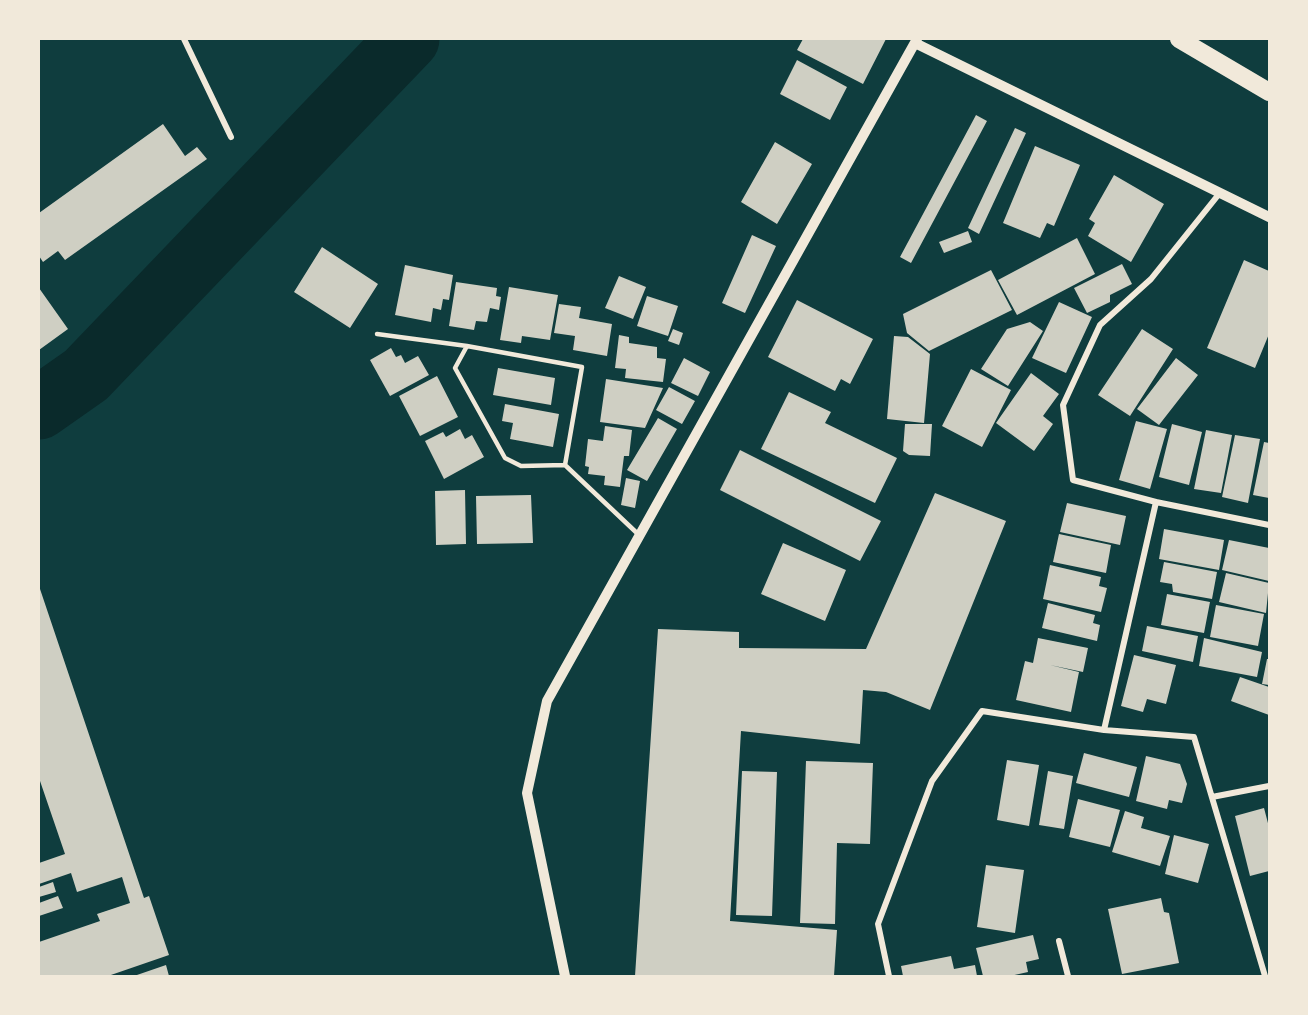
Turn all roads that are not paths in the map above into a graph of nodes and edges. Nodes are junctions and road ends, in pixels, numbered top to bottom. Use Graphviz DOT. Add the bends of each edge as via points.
graph roads {
  1 [pos="184,39"];
  2 [pos="1179,39"];
  3 [pos="916,41"];
  4 [pos="1269,92"];
  5 [pos="231,137"];
  6 [pos="1219,194"];
  7 [pos="1269,217"];
  8 [pos="377,334"];
  9 [pos="467,346"];
  10 [pos="565,465"];
  11 [pos="1156,502"];
  12 [pos="1269,525"];
  13 [pos="639,535"];
  14 [pos="1104,730"];
  15 [pos="1269,786"];
  16 [pos="1212,796"];
  17 [pos="1059,941"];
  18 [pos="565,976"];
  19 [pos="889,976"];
  20 [pos="1068,976"];
  21 [pos="1265,976"];
  1 -- 5 [label="street"];
  2 -- 4 [label="highway"];
  3 -- 6 [label="street"];
  3 -- 13 [label="street"];
  6 -- 7 [label="street"];
  6 -- 11 [label="street" via="1151,279 1100,325 1063,405 1073,480"];
  8 -- 9 [label="lane"];
  9 -- 10 [label="lane" via="455,368 505,458 521,466"];
  9 -- 10 [label="lane" via="582,367"];
  10 -- 13 [label="lane"];
  11 -- 12 [label="street"];
  11 -- 14 [label="street"];
  13 -- 18 [label="street" via="547,701 527,793"];
  14 -- 16 [label="street" via="1194,737"];
  14 -- 19 [label="street" via="982,711 932,781 878,924"];
  15 -- 16 [label="street"];
  16 -- 21 [label="street"];
  17 -- 20 [label="street"];
}
